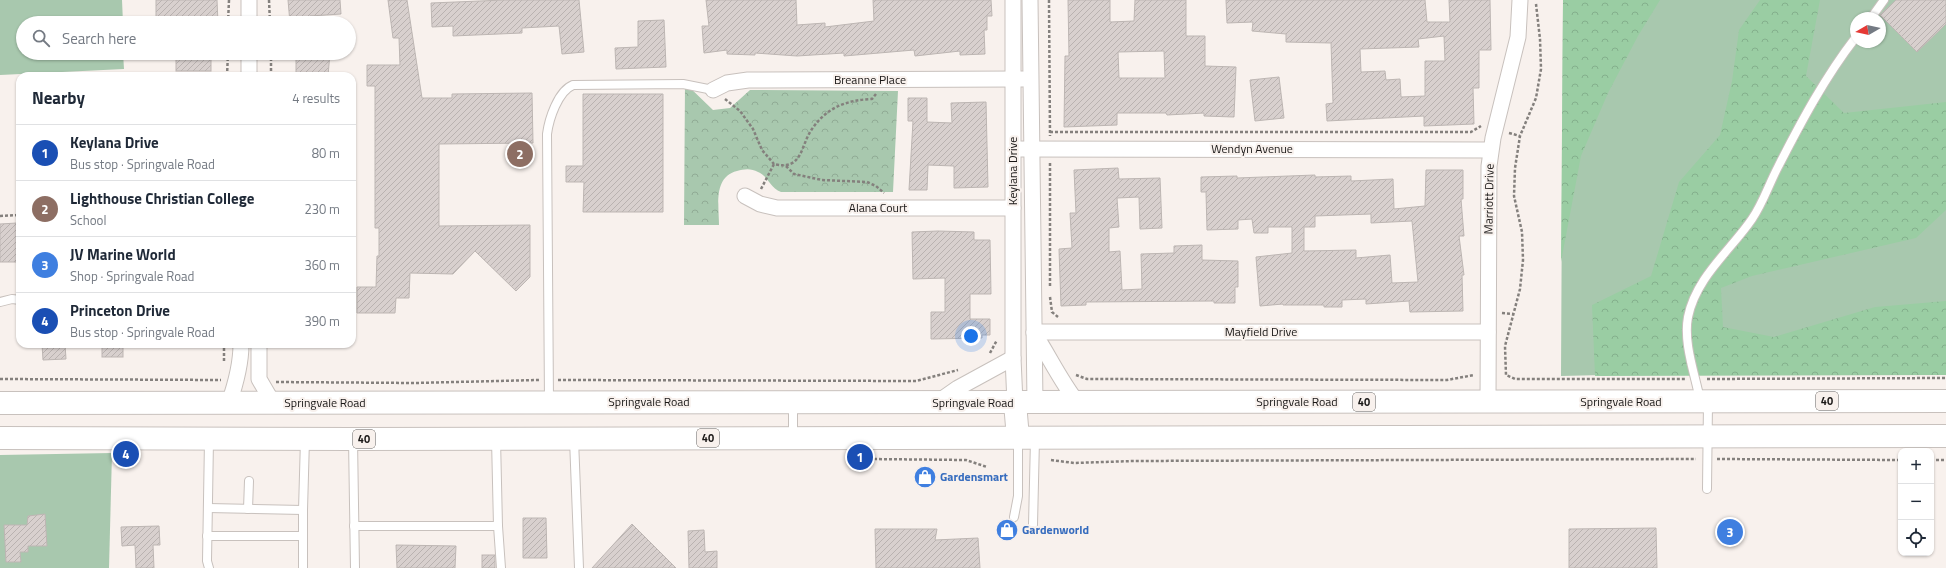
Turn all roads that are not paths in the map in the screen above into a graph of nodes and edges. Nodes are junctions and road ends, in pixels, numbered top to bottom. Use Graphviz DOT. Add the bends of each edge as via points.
graph roads {
  1 [pos="249,0"];
  2 [pos="1013,0"];
  3 [pos="1030,0"];
  4 [pos="1520,0"];
  5 [pos="1884,0"];
  6 [pos="1875,12"];
  7 [pos="249,16"];
  8 [pos="1850,45"];
  9 [pos="249,60"];
  10 [pos="249,72"];
  11 [pos="1013,79"];
  12 [pos="1030,79"];
  13 [pos="713,90"];
  14 [pos="1014,149"];
  15 [pos="1031,149"];
  16 [pos="1490,150"];
  17 [pos="749,199"];
  18 [pos="1013,208"];
  19 [pos="16,300"];
  20 [pos="0,302"];
  21 [pos="1034,332"];
  22 [pos="1488,332"];
  23 [pos="241,348"];
  24 [pos="259,348"];
  25 [pos="1013,358"];
  26 [pos="1946,401"];
  27 [pos="549,402"];
  28 [pos="937,402"];
  29 [pos="1078,402"];
  30 [pos="1488,402"];
  31 [pos="1704,402"];
  32 [pos="0,403"];
  33 [pos="229,403"];
  34 [pos="273,403"];
  35 [pos="793,403"];
  36 [pos="1025,403"];
  37 [pos="1946,436"];
  38 [pos="1708,437"];
  39 [pos="0,438"];
  40 [pos="574,438"];
  41 [pos="793,438"];
  42 [pos="1026,438"];
  43 [pos="209,439"];
  44 [pos="305,439"];
  45 [pos="354,439"];
  46 [pos="496,439"];
  47 [pos="249,481"];
  48 [pos="1707,489"];
  49 [pos="208,508"];
  50 [pos="248,509"];
  51 [pos="302,510"];
  52 [pos="1014,517"];
  53 [pos="1033,525"];
  54 [pos="354,526"];
  55 [pos="498,526"];
  56 [pos="207,536"];
  57 [pos="303,536"];
  58 [pos="209,568"];
  59 [pos="303,568"];
  60 [pos="355,568"];
  61 [pos="501,568"];
  62 [pos="579,568"];
  1 -- 7 [label="street"];
  2 -- 11 [label="street, Keylana Drive"];
  3 -- 12 [label="street, Keylana Drive"];
  4 -- 16 [label="street, Marriott Drive" via="1518,37"];
  5 -- 6 [label="lane"];
  8 -- 31 [label="lane" via="1809,111 1753,217 1712,268 1692,301 1688,318 1688,343"];
  9 -- 10 [label="street"];
  11 -- 12 [label="street, Breanne Place"];
  11 -- 13 [label="street, Breanne Place" via="748,80 727,83"];
  11 -- 14 [label="street, Keylana Drive"];
  12 -- 15 [label="street, Keylana Drive"];
  13 -- 27 [label="lane" via="683,84 573,85 563,93 547,134"];
  14 -- 15 [label="street, Wendyn Avenue"];
  14 -- 18 [label="street, Keylana Drive"];
  15 -- 16 [label="street, Wendyn Avenue"];
  15 -- 21 [label="street, Keylana Drive"];
  16 -- 22 [label="street, Marriott Drive"];
  17 -- 18 [label="street, Alana Court" via="777,208"];
  18 -- 25 [label="street, Keylana Drive"];
  19 -- 20 [label="lane"];
  21 -- 22 [label="street, Mayfield Drive"];
  21 -- 29 [label="street" via="1058,376"];
  21 -- 36 [label="street, Keylana Drive"];
  22 -- 30 [label="street, Marriott Drive"];
  23 -- 33 [label="street" via="237,380"];
  24 -- 34 [label="street" via="259,379"];
  25 -- 28 [label="street"];
  25 -- 36 [label="street, Keylana Drive"];
  26 -- 31 [label="highway, Springvale Road / 40"];
  27 -- 34 [label="highway, Springvale Road / 40"];
  27 -- 35 [label="highway, Springvale Road / 40"];
  28 -- 35 [label="highway, Springvale Road / 40"];
  28 -- 36 [label="highway, Springvale Road / 40"];
  29 -- 30 [label="highway, Springvale Road / 40"];
  29 -- 36 [label="highway, Springvale Road / 40"];
  30 -- 31 [label="highway, Springvale Road / 40"];
  31 -- 38 [label="lane"];
  32 -- 33 [label="highway, Springvale Road / 40"];
  33 -- 34 [label="highway, Springvale Road / 40"];
  35 -- 41 [label="lane"];
  36 -- 42 [label="highway, Keylana Drive"];
  37 -- 38 [label="highway, 40"];
  38 -- 42 [label="highway, 40"];
  38 -- 48 [label="lane"];
  39 -- 43 [label="highway, 40"];
  40 -- 41 [label="highway, 40"];
  40 -- 46 [label="highway, 40"];
  40 -- 62 [label="lane"];
  41 -- 42 [label="highway, 40"];
  42 -- 52 [label="lane"];
  42 -- 53 [label="lane"];
  43 -- 44 [label="highway, 40"];
  43 -- 49 [label="lane"];
  44 -- 45 [label="highway, 40"];
  44 -- 51 [label="lane"];
  45 -- 46 [label="highway, 40"];
  45 -- 54 [label="lane"];
  46 -- 55 [label="lane"];
  47 -- 50 [label="lane"];
  49 -- 50 [label="lane"];
  49 -- 56 [label="lane"];
  50 -- 51 [label="lane"];
  51 -- 57 [label="lane"];
  54 -- 55 [label="lane"];
  54 -- 60 [label="lane"];
  55 -- 61 [label="lane"];
  56 -- 57 [label="lane"];
  56 -- 58 [label="lane"];
  57 -- 59 [label="lane"];
}
